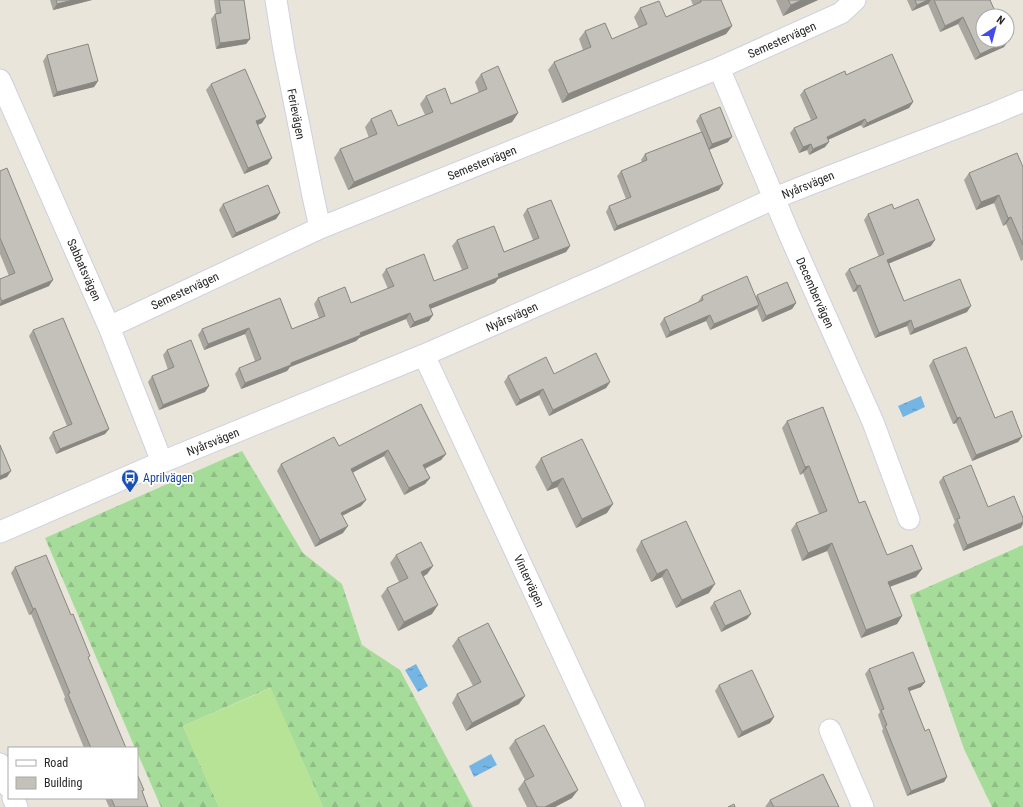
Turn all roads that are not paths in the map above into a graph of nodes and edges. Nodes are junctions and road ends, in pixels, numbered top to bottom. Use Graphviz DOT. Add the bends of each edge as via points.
graph roads {
  1 [pos="276,0"];
  2 [pos="855,0"];
  3 [pos="719,68"];
  4 [pos="0,80"];
  5 [pos="1023,101"];
  6 [pos="775,198"];
  7 [pos="320,228"];
  8 [pos="109,327"];
  9 [pos="424,355"];
  10 [pos="162,462"];
  11 [pos="908,519"];
  12 [pos="0,532"];
  13 [pos="830,730"];
  14 [pos="0,764"];
  15 [pos="8,784"];
  16 [pos="634,807"];
  17 [pos="862,807"];
  1 -- 7 [label="street, Ferievägen" via="288,73"];
  2 -- 3 [label="street, Semestervägen" via="841,13"];
  3 -- 6 [label="street, Decembervägen"];
  3 -- 7 [label="street, Semestervägen"];
  4 -- 8 [label="street, Sabbatsvägen"];
  5 -- 6 [label="street, Nyårsvägen"];
  6 -- 9 [label="street, Nyårsvägen"];
  6 -- 11 [label="street, Decembervägen" via="873,422"];
  7 -- 8 [label="street, Semestervägen"];
  8 -- 10 [label="street, Sabbatsvägen"];
  9 -- 10 [label="street, Nyårsvägen"];
  9 -- 16 [label="street, Vintervägen"];
  10 -- 12 [label="street, Nyårsvägen"];
  13 -- 17 [label="street"];
  14 -- 15 [label="street"];
}
